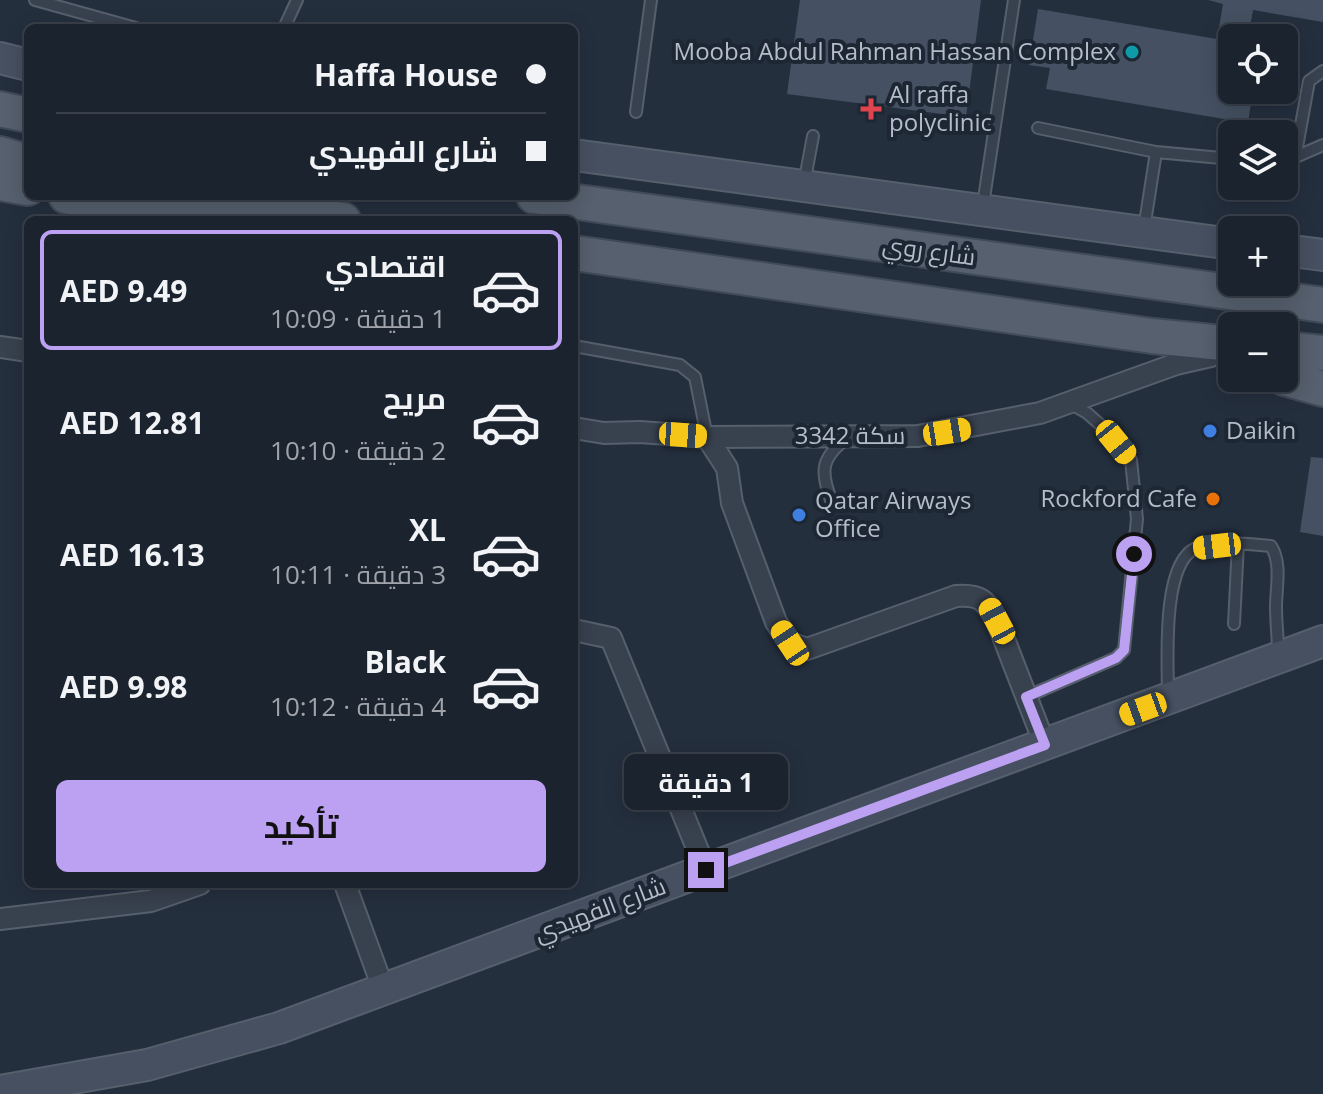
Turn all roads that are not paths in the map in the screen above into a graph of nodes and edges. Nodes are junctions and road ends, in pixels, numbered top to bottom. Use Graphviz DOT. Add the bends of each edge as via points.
graph roads {
  1 [pos="35,0"];
  2 [pos="297,0"];
  3 [pos="651,0"];
  4 [pos="1014,0"];
  5 [pos="122,24"];
  6 [pos="286,24"];
  7 [pos="0,58"];
  8 [pos="24,64"];
  9 [pos="1323,71"];
  10 [pos="0,109"];
  11 [pos="636,112"];
  12 [pos="24,114"];
  13 [pos="1298,124"];
  14 [pos="1038,128"];
  15 [pos="813,136"];
  16 [pos="1323,145"];
  17 [pos="1156,152"];
  18 [pos="0,154"];
  19 [pos="578,156"];
  20 [pos="1298,156"];
  21 [pos="1218,158"];
  22 [pos="24,161"];
  23 [pos="0,183"];
  24 [pos="803,186"];
  25 [pos="24,187"];
  26 [pos="80,200"];
  27 [pos="204,200"];
  28 [pos="578,200"];
  29 [pos="219,202"];
  30 [pos="982,211"];
  31 [pos="121,212"];
  32 [pos="315,216"];
  33 [pos="1143,234"];
  34 [pos="1218,242"];
  35 [pos="1298,252"];
  36 [pos="578,254"];
  37 [pos="1323,255"];
  38 [pos="1155,283"];
  39 [pos="1323,284"];
  40 [pos="1323,305"];
  41 [pos="0,347"];
  42 [pos="578,347"];
  43 [pos="24,350"];
  44 [pos="1298,350"];
  45 [pos="1218,352"];
  46 [pos="1323,353"];
  47 [pos="1218,355"];
  48 [pos="1298,382"];
  49 [pos="1323,389"];
  50 [pos="1069,403"];
  51 [pos="578,429"];
  52 [pos="748,436"];
  53 [pos="850,436"];
  54 [pos="707,437"];
  55 [pos="727,468"];
  56 [pos="832,503"];
  57 [pos="1238,543"];
  58 [pos="1234,624"];
  59 [pos="578,631"];
  60 [pos="1323,641"];
  61 [pos="1279,658"];
  62 [pos="1026,697"];
  63 [pos="1168,700"];
  64 [pos="1045,745"];
  65 [pos="706,870"];
  66 [pos="188,888"];
  67 [pos="346,888"];
  68 [pos="0,919"];
  69 [pos="384,991"];
  70 [pos="0,1091"];
  1 -- 5 [label="lane"];
  2 -- 6 [label="lane"];
  3 -- 11 [label="lane"];
  4 -- 30 [label="lane"];
  7 -- 8 [label="street"];
  9 -- 13 [label="lane" via="1309,81"];
  10 -- 12 [label="main road"];
  14 -- 17 [label="lane"];
  15 -- 24 [label="lane"];
  16 -- 20 [label="lane"];
  17 -- 21 [label="lane"];
  17 -- 33 [label="lane"];
  18 -- 22 [label="main road"];
  19 -- 24 [label="street"];
  23 -- 25 [label="main road"];
  24 -- 30 [label="street"];
  26 -- 31 [label="main road"];
  27 -- 29 [label="main road"];
  28 -- 38 [label="main road, شارع روي"];
  29 -- 31 [label="main road"];
  29 -- 32 [label="main road"];
  30 -- 33 [label="street"];
  33 -- 34 [label="street"];
  35 -- 37 [label="street"];
  36 -- 45 [label="main road" via="1152,336"];
  38 -- 39 [label="main road"];
  38 -- 40 [label="main road, شارع روي"];
  41 -- 43 [label="street"];
  42 -- 54 [label="lane" via="680,365 695,377"];
  44 -- 46 [label="main road"];
  47 -- 50 [label="street, سكة 3342" via="1176,364"];
  48 -- 49 [label="main road"];
  50 -- 53 [label="street, سكة 3342" via="918,436"];
  50 -- 62 [label="lane" via="1104,428 1131,460 1137,519 1124,650"];
  51 -- 54 [label="street, سكة 3342"];
  52 -- 53 [label="street, سكة 3342"];
  52 -- 54 [label="street, سكة 3342"];
  52 -- 55 [label="street"];
  53 -- 56 [label="lane" via="824,466"];
  54 -- 55 [label="street"];
  55 -- 62 [label="street" via="732,503 776,622 790,643 807,649 956,596 972,595 993,612"];
  57 -- 58 [label="lane"];
  57 -- 61 [label="lane" via="1271,546 1276,553"];
  57 -- 63 [label="lane" via="1195,548 1180,561 1173,580"];
  59 -- 65 [label="street" via="611,638"];
  60 -- 61 [label="street, شارع الفهيدي"];
  61 -- 63 [label="street, شارع الفهيدي"];
  62 -- 64 [label="street"];
  63 -- 64 [label="street, شارع الفهيدي"];
  64 -- 65 [label="street, شارع الفهيدي"];
  65 -- 69 [label="street, شارع الفهيدي"];
  66 -- 68 [label="street" via="151,901"];
  67 -- 69 [label="street"];
  69 -- 70 [label="street, شارع الفهيدي" via="279,1028 147,1065"];
}
